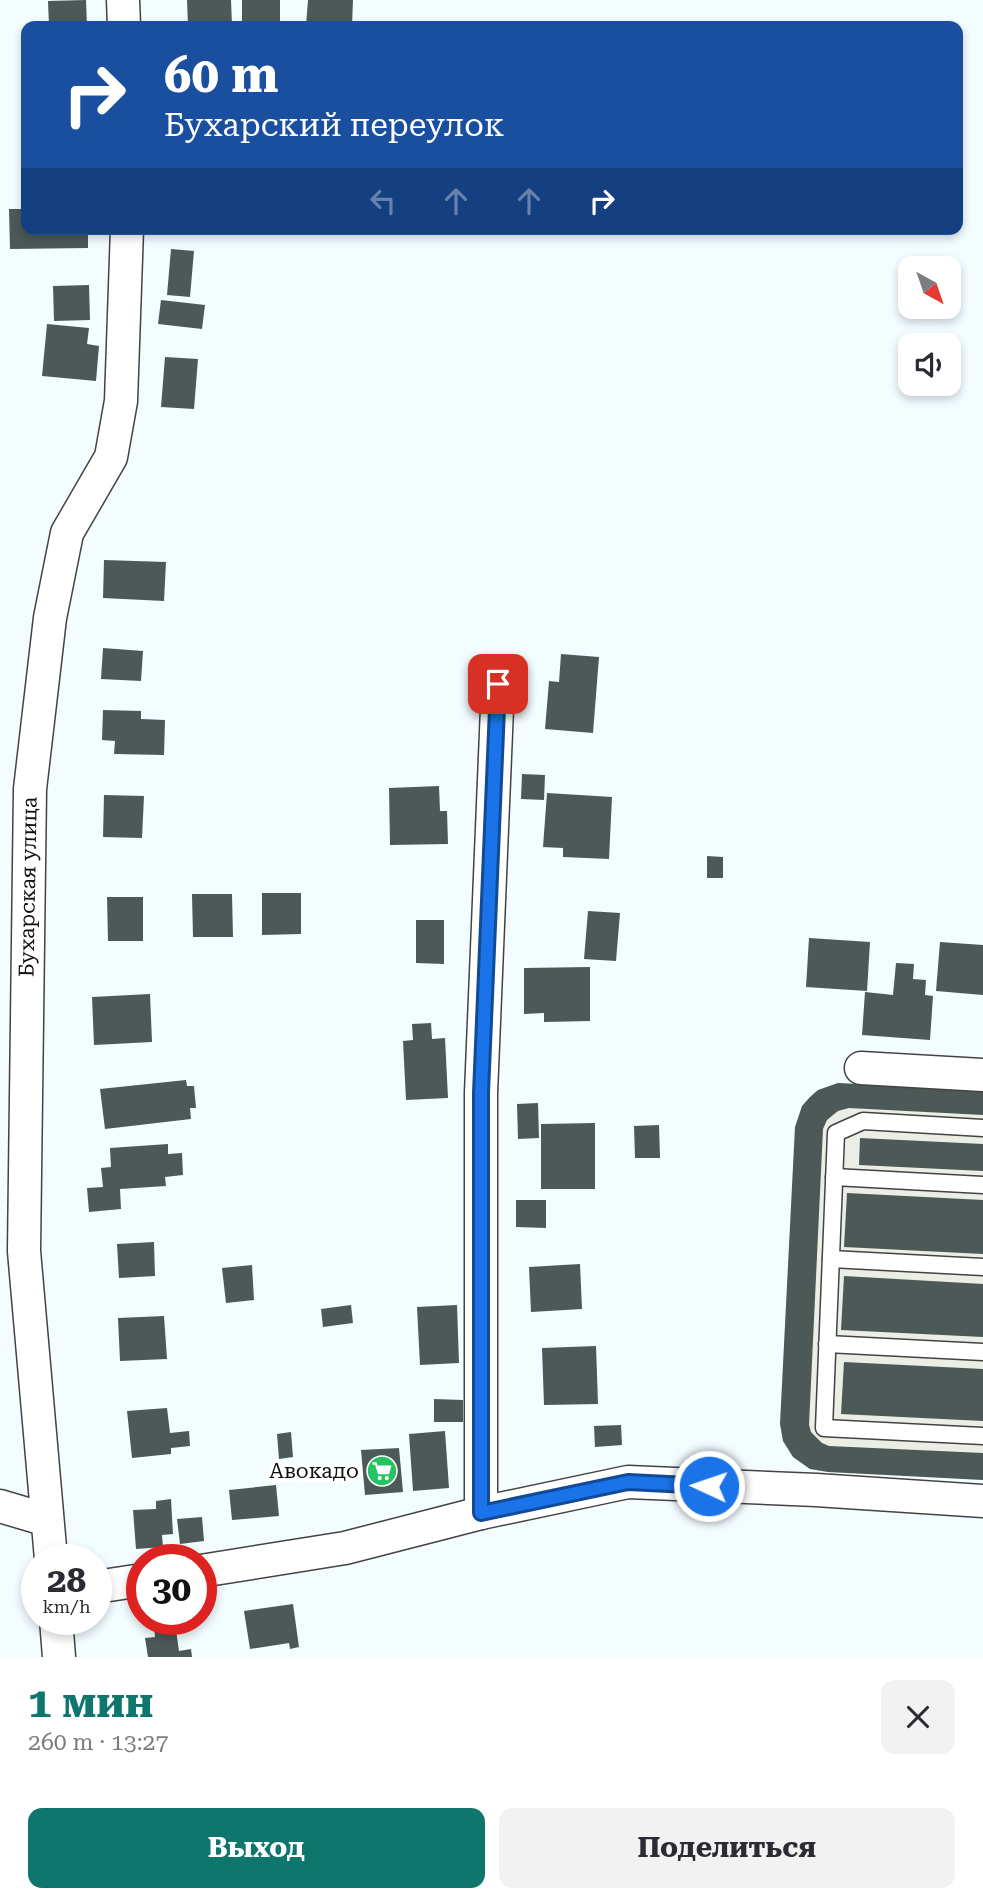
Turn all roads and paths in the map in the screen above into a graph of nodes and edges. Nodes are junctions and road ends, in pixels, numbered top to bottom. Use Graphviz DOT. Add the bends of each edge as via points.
graph roads {
  1 [pos="123,0"];
  2 [pos="124,21"];
  3 [pos="127,235"];
  4 [pos="498,684"];
  5 [pos="861,1068"];
  6 [pos="983,1075"];
  7 [pos="983,1128"];
  8 [pos="834,1177"];
  9 [pos="983,1185"];
  10 [pos="831,1259"];
  11 [pos="983,1267"];
  12 [pos="827,1344"];
  13 [pos="983,1352"];
  14 [pos="983,1436"];
  15 [pos="983,1501"];
  16 [pos="0,1506"];
  17 [pos="481,1513"];
  18 [pos="47,1520"];
  19 [pos="49,1544"];
  20 [pos="217,1568"];
  21 [pos="57,1635"];
  22 [pos="59,1657"];
  1 -- 2 [label="street"];
  3 -- 18 [label="street, Бухарская улица" via="121,401 111,457 67,533 50,618 30,789 24,1251"];
  4 -- 17 [label="street" via="481,1093"];
  5 -- 6 [label="street"];
  7 -- 8 [label="lane" via="863,1121 836,1133"];
  8 -- 9 [label="lane"];
  8 -- 10 [label="lane"];
  10 -- 11 [label="lane"];
  10 -- 12 [label="lane"];
  12 -- 13 [label="lane"];
  12 -- 14 [label="lane" via="824,1428"];
  15 -- 17 [label="street" via="628,1482"];
  16 -- 18 [label="street"];
  17 -- 20 [label="street" via="335,1550"];
  18 -- 19 [label="street, Бухарская улица"];
  21 -- 22 [label="street"];
}
